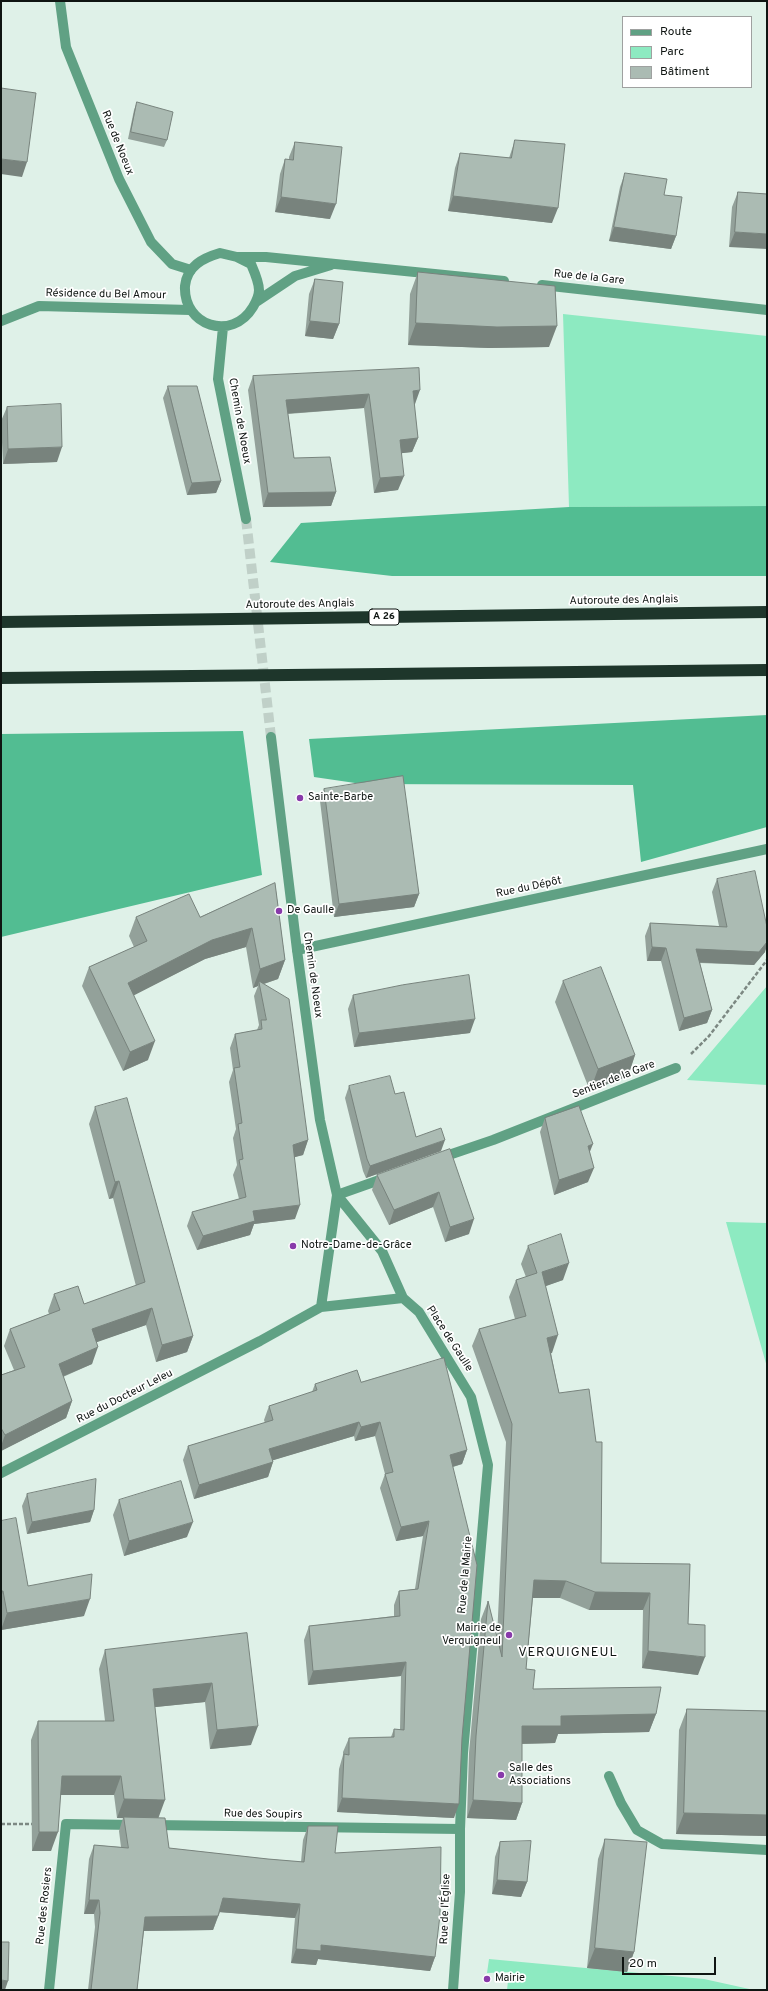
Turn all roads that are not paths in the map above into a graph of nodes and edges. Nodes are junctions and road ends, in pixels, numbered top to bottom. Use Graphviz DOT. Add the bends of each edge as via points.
graph roads {
  1 [pos="60,1"];
  2 [pos="237,257"];
  3 [pos="337,264"];
  4 [pos="191,270"];
  5 [pos="512,282"];
  6 [pos="535,284"];
  7 [pos="256,302"];
  8 [pos="190,310"];
  9 [pos="767,310"];
  10 [pos="1,321"];
  11 [pos="223,327"];
  12 [pos="246,519"];
  13 [pos="767,612"];
  14 [pos="1,622"];
  15 [pos="767,670"];
  16 [pos="1,678"];
  17 [pos="271,737"];
  18 [pos="767,849"];
  19 [pos="297,950"];
  20 [pos="676,1068"];
  21 [pos="320,1120"];
  22 [pos="433,1161"];
  23 [pos="396,1174"];
  24 [pos="336,1194"];
  25 [pos="403,1298"];
  26 [pos="320,1308"];
  27 [pos="471,1397"];
  28 [pos="1,1473"];
  29 [pos="609,1776"];
  30 [pos="66,1824"];
  31 [pos="460,1829"];
  32 [pos="767,1850"];
  33 [pos="49,1990"];
  34 [pos="453,1990"];
  1 -- 4 [label="street, Rue de Noeux" via="66,47 119,179 151,242 172,264"];
  2 -- 3 [label="street" via="266,257"];
  2 -- 4 [label="street" via="220,253 203,258"];
  2 -- 7 [label="street" via="251,264 259,290"];
  3 -- 5 [label="street"];
  3 -- 7 [label="street" via="295,276"];
  4 -- 8 [label="street" via="186,281 185,296"];
  6 -- 9 [label="street, Rue de la Gare"];
  7 -- 11 [label="street" via="248,314 237,323"];
  8 -- 10 [label="street, Résidence du Bel Amour" via="40,306"];
  8 -- 11 [label="street" via="199,319"];
  11 -- 12 [label="street, Chemin de Noeux" via="218,379"];
  13 -- 14 [label="highway, Autoroute des Anglais / A 26"];
  15 -- 16 [label="highway"];
  17 -- 19 [label="street, Chemin de Noeux"];
  18 -- 19 [label="street, Rue du Dépôt"];
  19 -- 21 [label="street, Chemin de Noeux"];
  20 -- 22 [label="street, Sentier de la Gare"];
  21 -- 24 [label="street, Place de Gaulle"];
  23 -- 24 [label="street"];
  24 -- 25 [label="street, Place de Gaulle" via="382,1251"];
  24 -- 26 [label="street, Place de Gaulle"];
  25 -- 26 [label="street"];
  25 -- 27 [label="street, Place de Gaulle" via="419,1312"];
  26 -- 28 [label="street, Rue du Docteur Leleu"];
  27 -- 31 [label="street, Rue de la Mairie" via="488,1465 463,1753"];
  29 -- 32 [label="street" via="637,1830 662,1844"];
  30 -- 31 [label="street, Rue des Soupirs"];
  30 -- 33 [label="street, Rue des Rosiers"];
  31 -- 34 [label="street, Rue de l'Église" via="460,1892"];
}
